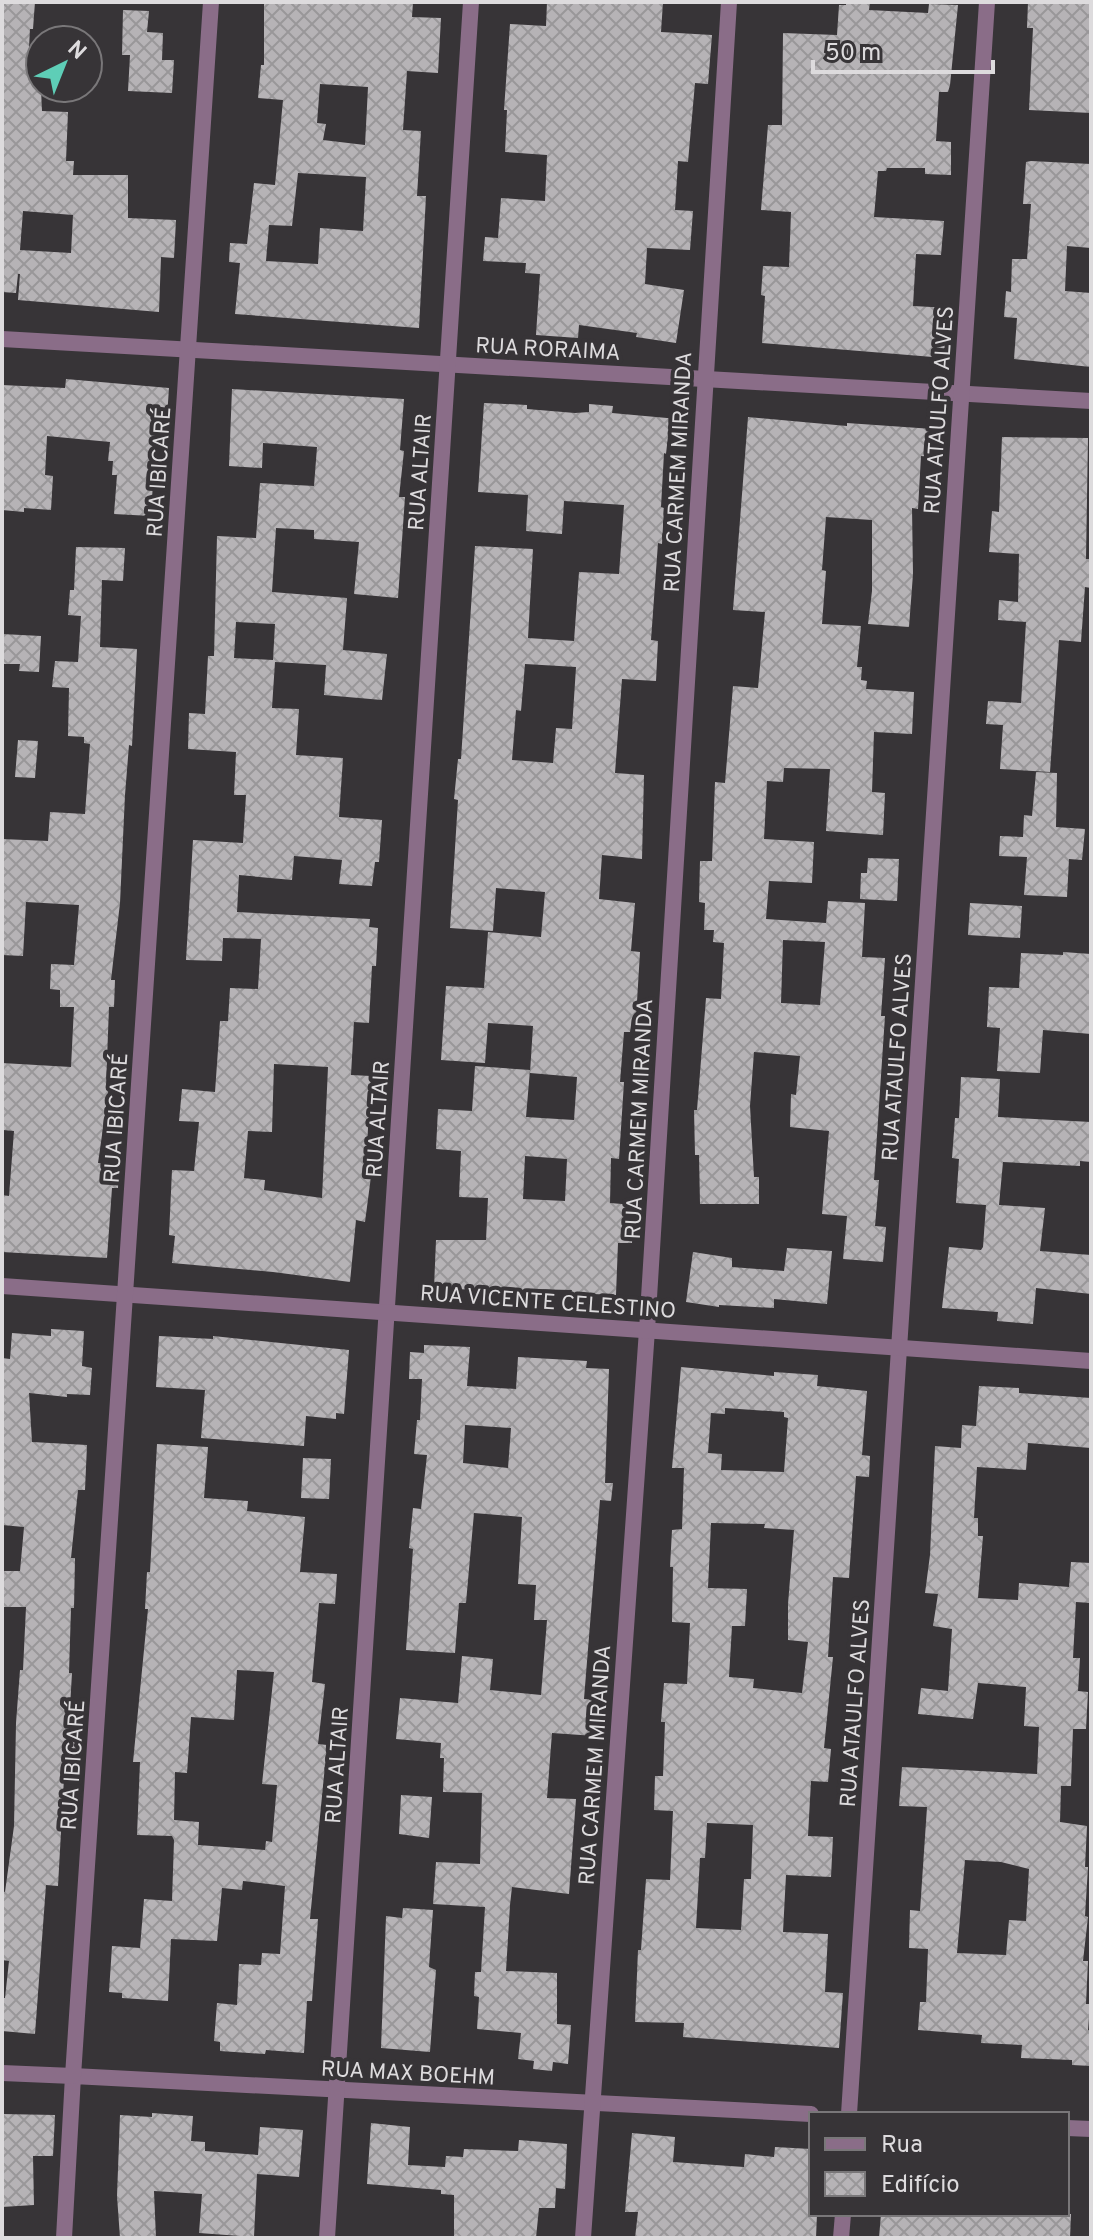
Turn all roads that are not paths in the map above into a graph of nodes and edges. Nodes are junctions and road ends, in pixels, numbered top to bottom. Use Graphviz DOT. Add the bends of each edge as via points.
graph roads {
  1 [pos="211,2"];
  2 [pos="471,2"];
  3 [pos="729,2"];
  4 [pos="987,2"];
  5 [pos="2,339"];
  6 [pos="188,350"];
  7 [pos="448,365"];
  8 [pos="704,379"];
  9 [pos="961,394"];
  10 [pos="1091,401"];
  11 [pos="2,1286"];
  12 [pos="125,1295"];
  13 [pos="387,1313"];
  14 [pos="647,1330"];
  15 [pos="900,1348"];
  16 [pos="1091,1361"];
  17 [pos="2,2073"];
  18 [pos="73,2076"];
  19 [pos="337,2090"];
  20 [pos="591,2103"];
  21 [pos="849,2112"];
  22 [pos="809,2114"];
  23 [pos="1069,2128"];
  24 [pos="1091,2129"];
  25 [pos="843,2216"];
  26 [pos="64,2238"];
  27 [pos="327,2238"];
  28 [pos="583,2238"];
  29 [pos="841,2238"];
  1 -- 6 [label="street, RUA IBICARÉ"];
  2 -- 7 [label="street, RUA ALTAIR"];
  3 -- 8 [label="street, RUA CARMEM MIRANDA"];
  4 -- 9 [label="street, RUA ATAULFO ALVES"];
  5 -- 6 [label="street, RUA RORAIMA"];
  6 -- 7 [label="street, RUA RORAIMA"];
  6 -- 12 [label="street, RUA IBICARÉ"];
  7 -- 8 [label="street, RUA RORAIMA"];
  7 -- 13 [label="street, RUA ALTAIR"];
  8 -- 9 [label="street, RUA RORAIMA"];
  8 -- 14 [label="street, RUA CARMEM MIRANDA"];
  9 -- 10 [label="street, RUA RORAIMA"];
  9 -- 15 [label="street, RUA ATAULFO ALVES"];
  11 -- 12 [label="street, RUA VICENTE CELESTINO"];
  12 -- 13 [label="street, RUA VICENTE CELESTINO"];
  12 -- 18 [label="street, RUA IBICARÉ"];
  13 -- 14 [label="street, RUA VICENTE CELESTINO"];
  13 -- 19 [label="street, RUA ALTAIR"];
  14 -- 15 [label="street, RUA VICENTE CELESTINO"];
  14 -- 20 [label="street, RUA CARMEM MIRANDA"];
  15 -- 16 [label="street, RUA VICENTE CELESTINO"];
  15 -- 21 [label="street, RUA ATAULFO ALVES"];
  17 -- 18 [label="street, RUA MAX BOEHM"];
  18 -- 19 [label="street, RUA MAX BOEHM"];
  18 -- 26 [label="street, RUA IBICARÉ"];
  19 -- 20 [label="street, RUA MAX BOEHM"];
  19 -- 27 [label="street, RUA ALTAIR"];
  20 -- 22 [label="street, RUA MAX BOEHM"];
  20 -- 28 [label="street, RUA CARMEM MIRANDA"];
  23 -- 24 [label="street"];
  25 -- 29 [label="street"];
}
